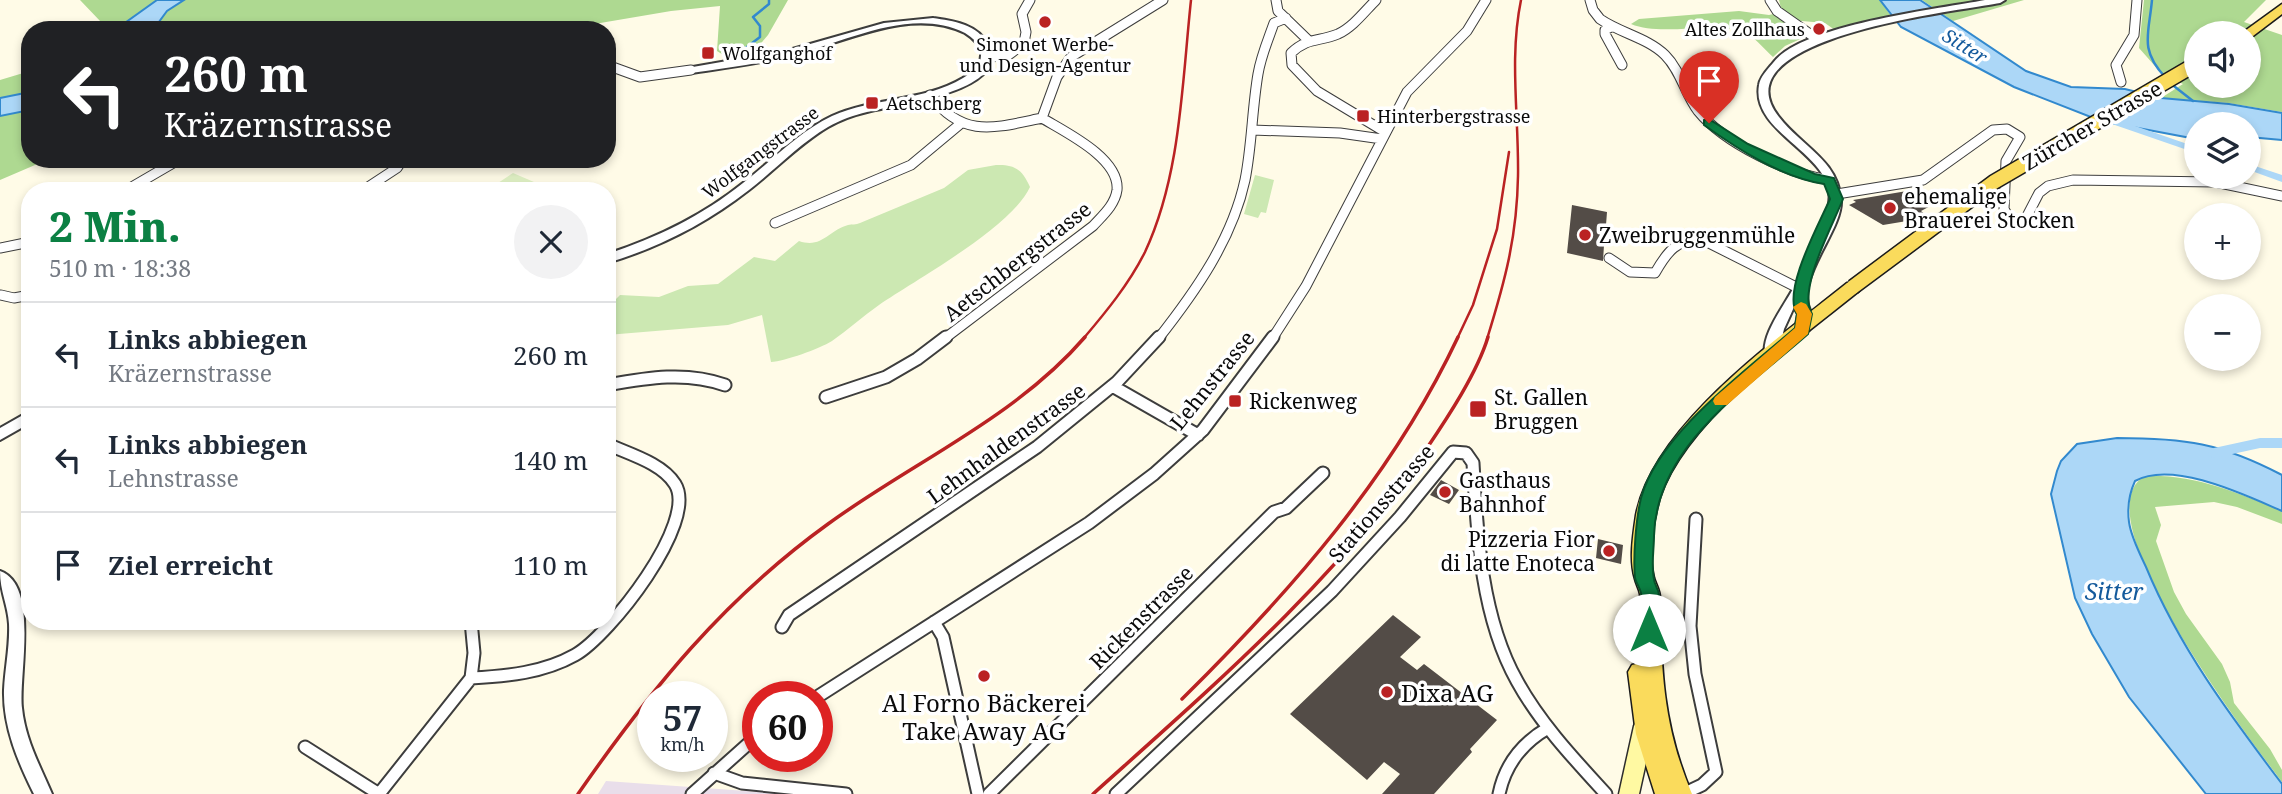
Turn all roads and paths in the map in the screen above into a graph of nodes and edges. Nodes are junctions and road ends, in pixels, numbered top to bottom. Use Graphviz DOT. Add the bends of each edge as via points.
graph roads {
  1 [pos="1030,0"];
  2 [pos="1163,0"];
  3 [pos="1276,0"];
  4 [pos="1376,0"];
  5 [pos="1486,0"];
  6 [pos="1590,0"];
  7 [pos="1770,0"];
  8 [pos="2137,0"];
  9 [pos="1997,1"];
  10 [pos="2282,8"];
  11 [pos="1286,18"];
  12 [pos="2261,24"];
  13 [pos="1611,27"];
  14 [pos="1817,39"];
  15 [pos="1309,41"];
  16 [pos="986,58"];
  17 [pos="1622,65"];
  18 [pos="616,68"];
  19 [pos="691,70"];
  20 [pos="2184,71"];
  21 [pos="2121,82"];
  22 [pos="930,95"];
  23 [pos="1042,118"];
  24 [pos="959,125"];
  25 [pos="1252,130"];
  26 [pos="1384,136"];
  27 [pos="165,168"];
  28 [pos="397,168"];
  29 [pos="1830,180"];
  30 [pos="140,182"];
  31 [pos="376,182"];
  32 [pos="1837,194"];
  33 [pos="2282,196"];
  34 [pos="775,223"];
  35 [pos="21,244"];
  36 [pos="0,248"];
  37 [pos="616,256"];
  38 [pos="1609,258"];
  39 [pos="1800,289"];
  40 [pos="1,295"];
  41 [pos="21,297"];
  42 [pos="1803,322"];
  43 [pos="1771,356"];
  44 [pos="616,384"];
  45 [pos="725,385"];
  46 [pos="1114,387"];
  47 [pos="826,397"];
  48 [pos="21,422"];
  49 [pos="0,435"];
  50 [pos="1199,435"];
  51 [pos="616,448"];
  52 [pos="1323,474"];
  53 [pos="1696,519"];
  54 [pos="0,578"];
  55 [pos="1644,579"];
  56 [pos="616,619"];
  57 [pos="934,622"];
  58 [pos="782,627"];
  59 [pos="472,630"];
  60 [pos="606,630"];
  61 [pos="471,678"];
  62 [pos="833,687"];
  63 [pos="6,709"];
  64 [pos="1645,724"];
  65 [pos="1548,728"];
  66 [pos="305,747"];
  67 [pos="742,749"];
  68 [pos="714,773"];
  69 [pos="1672,790"];
  70 [pos="43,794"];
  71 [pos="379,794"];
  72 [pos="692,794"];
  73 [pos="846,794"];
  74 [pos="978,794"];
  75 [pos="989,794"];
  76 [pos="1116,794"];
  77 [pos="1499,794"];
  78 [pos="1606,794"];
  79 [pos="1629,794"];
  1 -- 16 [label="street" via="1022,14 1027,35 1024,43 1009,54"];
  2 -- 23 [label="street" via="1071,57 1057,77"];
  3 -- 11 [label="street" via="1278,11"];
  4 -- 15 [label="street" via="1345,30"];
  5 -- 26 [label="street, Lehnstrasse" via="1467,31 1407,92"];
  6 -- 13 [label="street" via="1592,10"];
  7 -- 14 [label="street" via="1777,11"];
  8 -- 21 [label="street" via="2134,35 2116,65"];
  9 -- 14 [label="street"];
  10 -- 12 [label="main road"];
  11 -- 15 [label="street"];
  11 -- 25 [label="street, Lehnhaldenstrasse" via="1274,23 1263,52"];
  13 -- 17 [label="street" via="1605,34"];
  13 -- 29 [label="street" via="1666,56 1698,109 1722,134 1812,178"];
  14 -- 29 [label="street" via="1780,61 1763,85 1762,98 1771,115 1808,150"];
  15 -- 26 [label="street" via="1291,54 1295,73"];
  16 -- 19 [label="street" via="982,42 970,32 948,23 920,20 782,55"];
  16 -- 22 [label="street, Wolfgangstrasse" via="969,79"];
  18 -- 19 [label="street" via="656,78"];
  20 -- 42 [label="main road, Zürcher Strasse, bridge" via="1994,182 1824,311"];
  22 -- 24 [label="street" via="945,116"];
  22 -- 37 [label="street, Wolfgangstrasse" via="834,120 705,218"];
  23 -- 24 [label="street" via="990,128"];
  23 -- 47 [label="street, Aetschbergstrasse" via="1097,154 1114,172 1119,187 1110,210 907,366"];
  24 -- 34 [label="street" via="911,165"];
  25 -- 26 [label="street"];
  25 -- 46 [label="street, Lehnhaldenstrasse" via="1242,192 1223,242 1175,314"];
  26 -- 50 [label="street, Lehnstrasse" via="1306,286 1238,387"];
  27 -- 30 [label="street"];
  28 -- 31 [label="street"];
  29 -- 32 [label="street"];
  32 -- 33 [label="street" via="1923,180 1993,130 2003,128 2020,137 2006,161 2004,209 2017,221 2026,218 2048,186 2073,180 2216,182"];
  32 -- 39 [label="street"];
  35 -- 36 [label="street"];
  38 -- 39 [label="street" via="1639,276 1655,273 1676,243 1703,240"];
  39 -- 42 [label="street"];
  39 -- 43 [label="street" via="1773,337"];
  40 -- 41 [label="street"];
  42 -- 43 [label="main road, Zürcher Strasse"];
  43 -- 55 [label="main road, Zürcher Strasse" via="1698,423 1656,481 1647,509"];
  44 -- 45 [label="street" via="682,377"];
  46 -- 50 [label="street"];
  46 -- 58 [label="street, Lehnhaldenstrasse" via="1032,453 789,615"];
  48 -- 49 [label="street"];
  50 -- 57 [label="street, Lehnstrasse" via="1106,512"];
  51 -- 56 [label="street" via="661,470 675,481 683,500 676,527"];
  52 -- 75 [label="street, Rickenstrasse" via="1286,508 1274,512"];
  53 -- 69 [label="street" via="1690,626 1716,772 1702,785"];
  54 -- 63 [label="street" via="11,593 17,616"];
  55 -- 64 [label="main road, Zürcher Strasse" via="1637,592 1637,624"];
  55 -- 69 [label="main road, Zürcher Strasse" via="1650,593 1652,693"];
  57 -- 62 [label="street, Lehnstrasse"];
  57 -- 74 [label="street" via="943,637"];
  59 -- 61 [label="street"];
  60 -- 61 [label="street" via="578,653 544,668"];
  61 -- 71 [label="street"];
  63 -- 70 [label="street"];
  64 -- 69 [label="main road, Zürcher Strasse"];
  64 -- 79 [label="main road"];
  65 -- 76 [label="street, Stationsstrasse" via="1506,660 1480,536 1473,463 1466,453 1453,452 1332,591"];
  65 -- 77 [label="street" via="1532,736 1516,754"];
  65 -- 78 [label="street, Stationsstrasse"];
  66 -- 71 [label="street"];
  67 -- 68 [label="street"];
  68 -- 72 [label="street"];
  68 -- 73 [label="street" via="728,782"];
}
